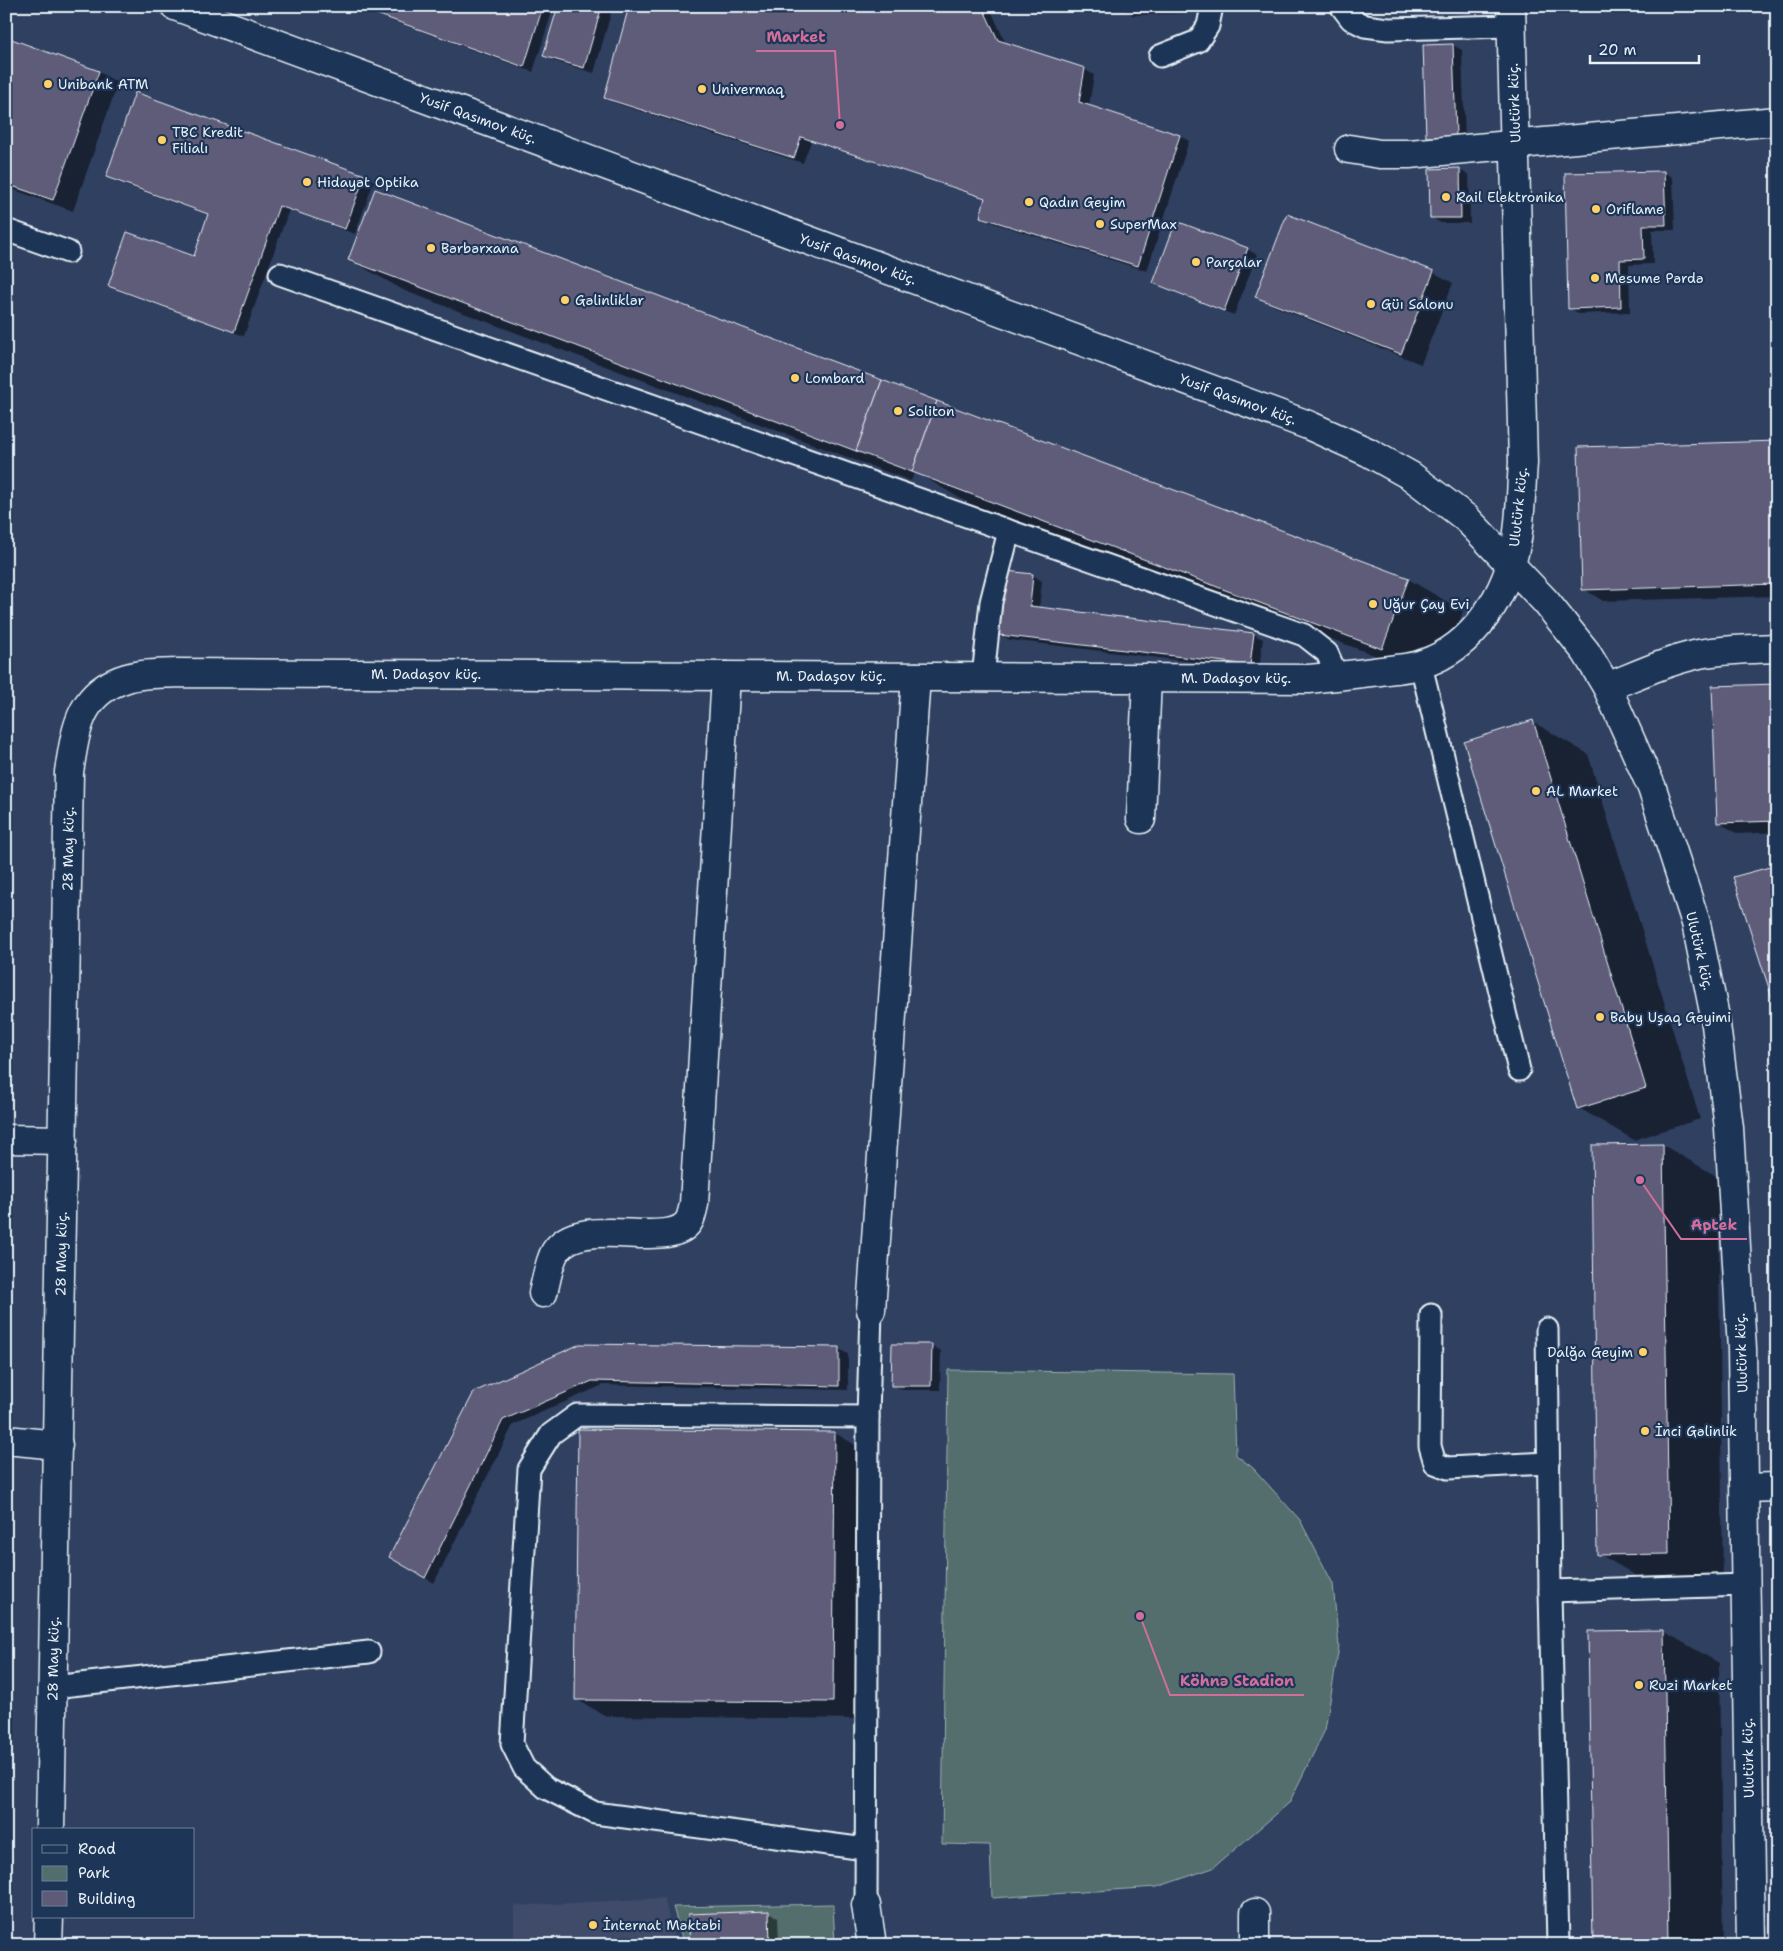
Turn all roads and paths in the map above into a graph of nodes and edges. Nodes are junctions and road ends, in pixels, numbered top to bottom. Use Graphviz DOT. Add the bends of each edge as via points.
graph roads {
  1 [pos="175,6"];
  2 [pos="1212,6"];
  3 [pos="1341,6"];
  4 [pos="1511,16"];
  5 [pos="1160,56"];
  6 [pos="1777,121"];
  7 [pos="1515,144"];
  8 [pos="1350,149"];
  9 [pos="6,230"];
  10 [pos="68,252"];
  11 [pos="280,274"];
  12 [pos="1008,531"];
  13 [pos="1511,564"];
  14 [pos="1777,648"];
  15 [pos="1421,665"];
  16 [pos="726,676"];
  17 [pos="916,676"];
  18 [pos="1337,676"];
  19 [pos="983,677"];
  20 [pos="1148,678"];
  21 [pos="1607,687"];
  22 [pos="102,688"];
  23 [pos="1142,819"];
  24 [pos="1519,1070"];
  25 [pos="6,1139"];
  26 [pos="63,1140"];
  27 [pos="543,1293"];
  28 [pos="871,1310"];
  29 [pos="1431,1315"];
  30 [pos="1547,1330"];
  31 [pos="868,1416"];
  32 [pos="6,1440"];
  33 [pos="58,1445"];
  34 [pos="1549,1464"];
  35 [pos="1777,1487"];
  36 [pos="1745,1488"];
  37 [pos="1746,1585"];
  38 [pos="1550,1591"];
  39 [pos="369,1652"];
  40 [pos="53,1687"];
  41 [pos="50,1828"];
  42 [pos="865,1849"];
  43 [pos="866,1906"];
  44 [pos="1255,1913"];
  45 [pos="49,1918"];
  46 [pos="48,1945"];
  47 [pos="872,1945"];
  48 [pos="1255,1945"];
  49 [pos="1558,1945"];
  50 [pos="1751,1945"];
  1 -- 13 [label="street, Yusif Qasımov küç." via="1308,425 1411,476 1466,518"];
  2 -- 5 [label="lane" via="1208,26 1198,41"];
  3 -- 4 [label="lane" via="1351,19 1365,26 1388,29"];
  4 -- 7 [label="street, Ulutürk küç."];
  6 -- 7 [label="street"];
  7 -- 8 [label="street" via="1409,154"];
  7 -- 13 [label="street, Ulutürk küç." via="1523,463 1517,540"];
  9 -- 10 [label="lane"];
  11 -- 12 [label="lane"];
  12 -- 18 [label="lane" via="1304,635 1327,653"];
  12 -- 19 [label="lane" via="991,602"];
  13 -- 15 [label="street, M. Dadaşov küç." via="1487,615 1463,641 1443,656"];
  13 -- 21 [label="street, Ulutürk küç." via="1586,652"];
  14 -- 21 [label="street" via="1698,654 1663,664"];
  15 -- 18 [label="street, M. Dadaşov küç."];
  15 -- 24 [label="lane"];
  16 -- 17 [label="street, M. Dadaşov küç."];
  16 -- 22 [label="street, M. Dadaşov küç." via="177,673 128,677"];
  16 -- 27 [label="street" via="694,1204 690,1220 680,1229 659,1234 585,1233 567,1239 555,1252"];
  17 -- 19 [label="street, M. Dadaşov küç."];
  17 -- 28 [label="street"];
  18 -- 20 [label="street, M. Dadaşov küç."];
  19 -- 20 [label="street, M. Dadaşov küç."];
  20 -- 23 [label="street"];
  21 -- 36 [label="street, Ulutürk küç." via="1652,788 1696,924 1715,1017 1729,1128 1742,1348"];
  22 -- 26 [label="street, 28 May küç." via="86,706 75,731 69,772"];
  25 -- 26 [label="street"];
  26 -- 33 [label="street, 28 May küç."];
  28 -- 31 [label="lane"];
  29 -- 34 [label="lane" via="1430,1446 1435,1463 1448,1468"];
  30 -- 34 [label="lane"];
  31 -- 42 [label="lane"];
  31 -- 42 [label="lane" via="577,1415 551,1434 529,1469 512,1744 524,1768 546,1788 595,1813"];
  32 -- 33 [label="street"];
  33 -- 40 [label="street, 28 May küç."];
  34 -- 38 [label="lane"];
  35 -- 36 [label="street"];
  36 -- 37 [label="street, Ulutürk küç."];
  37 -- 38 [label="lane"];
  37 -- 50 [label="street, Ulutürk küç."];
  38 -- 49 [label="lane"];
  39 -- 40 [label="lane"];
  40 -- 41 [label="street, 28 May küç."];
  42 -- 43 [label="lane"];
  43 -- 47 [label="street"];
  44 -- 48 [label="street"];
  45 -- 46 [label="street"];
}
